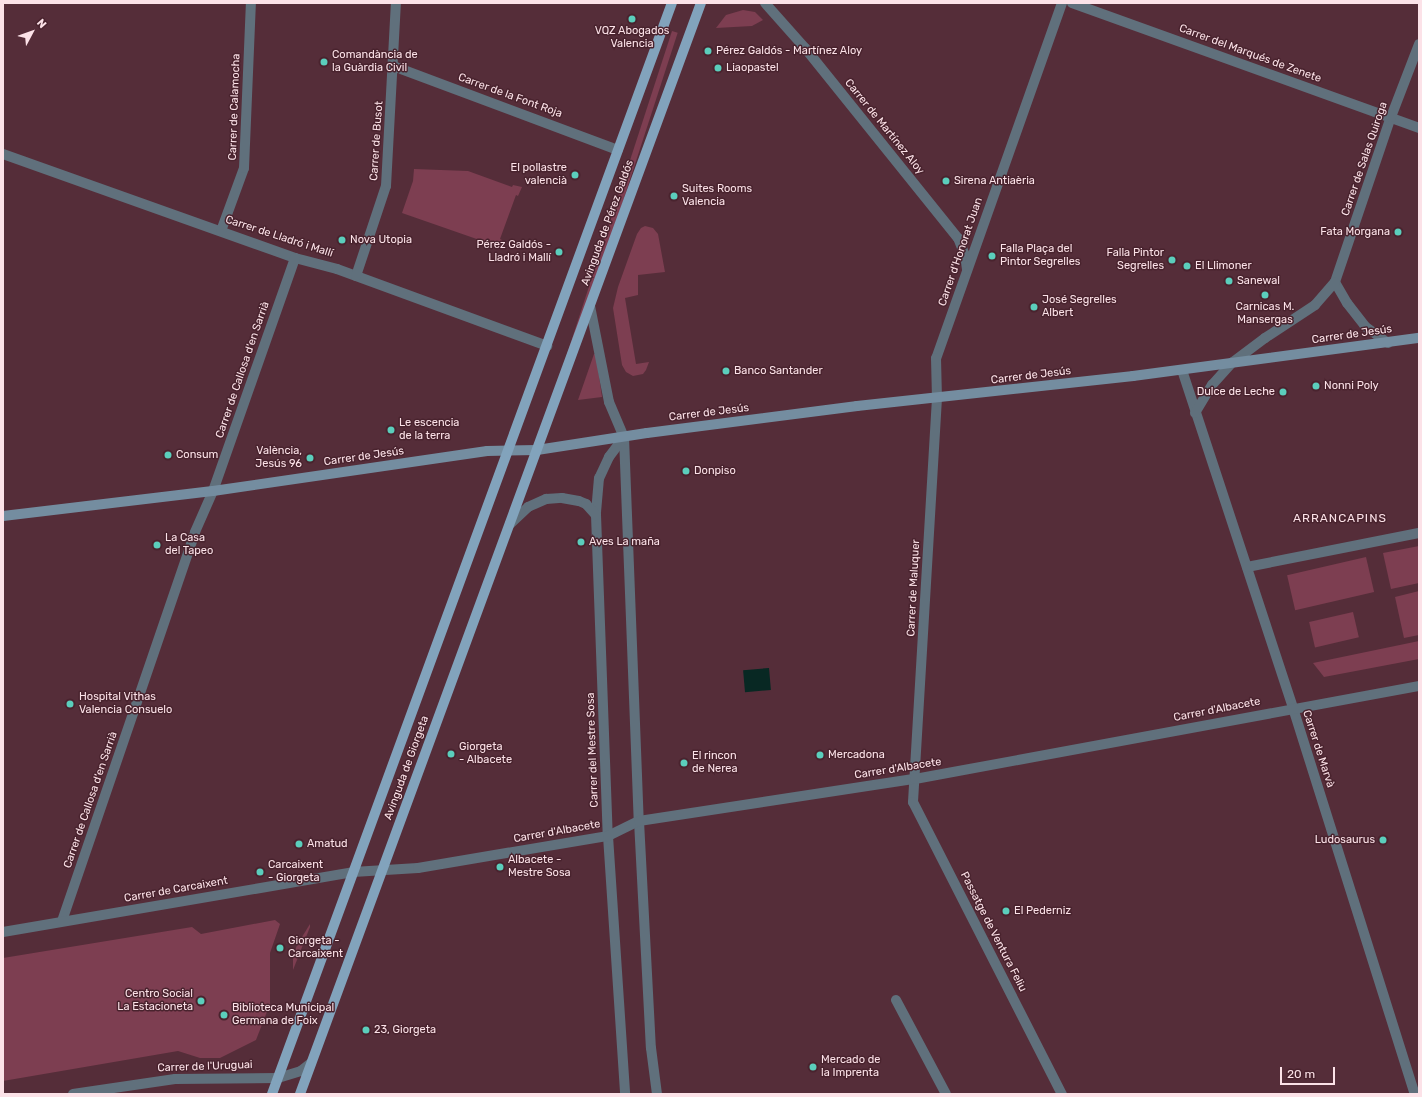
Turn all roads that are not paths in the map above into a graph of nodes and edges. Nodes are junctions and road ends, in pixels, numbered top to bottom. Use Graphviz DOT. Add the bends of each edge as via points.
graph roads {
  1 [pos="251,3"];
  2 [pos="396,3"];
  3 [pos="701,3"];
  4 [pos="765,3"];
  5 [pos="1062,3"];
  6 [pos="1072,3"];
  7 [pos="670,4"];
  8 [pos="1419,44"];
  9 [pos="393,66"];
  10 [pos="1391,118"];
  11 [pos="1419,128"];
  12 [pos="618,150"];
  13 [pos="3,154"];
  14 [pos="221,231"];
  15 [pos="295,258"];
  16 [pos="967,274"];
  17 [pos="356,276"];
  18 [pos="1335,282"];
  19 [pos="590,306"];
  20 [pos="1419,338"];
  21 [pos="1388,343"];
  22 [pos="547,346"];
  23 [pos="1233,362"];
  24 [pos="1182,370"];
  25 [pos="937,398"];
  26 [pos="1195,413"];
  27 [pos="624,437"];
  28 [pos="537,450"];
  29 [pos="508,451"];
  30 [pos="213,491"];
  31 [pos="596,515"];
  32 [pos="3,516"];
  33 [pos="510,524"];
  34 [pos="1419,533"];
  35 [pos="1247,567"];
  36 [pos="1419,686"];
  37 [pos="1293,708"];
  38 [pos="915,779"];
  39 [pos="639,821"];
  40 [pos="608,836"];
  41 [pos="382,871"];
  42 [pos="353,872"];
  43 [pos="62,921"];
  44 [pos="3,932"];
  45 [pos="896,1000"];
  46 [pos="311,1063"];
  47 [pos="278,1078"];
  48 [pos="73,1094"];
  49 [pos="272,1094"];
  50 [pos="300,1094"];
  51 [pos="625,1094"];
  52 [pos="657,1094"];
  53 [pos="946,1094"];
  54 [pos="1062,1094"];
  55 [pos="1415,1094"];
  1 -- 14 [label="street, Carrer de Calamocha" via="244,168"];
  2 -- 9 [label="street, Carrer de Busot"];
  3 -- 19 [label="main road, Avinguda de Pérez Galdós"];
  4 -- 16 [label="street, Carrer de Martínez Aloy" via="805,48 958,238 965,255"];
  5 -- 16 [label="street, Carrer d'Honorat Juan"];
  6 -- 10 [label="street, Carrer del Marqués de Zenete"];
  7 -- 12 [label="main road, Avinguda de Pérez Galdós"];
  8 -- 10 [label="street, Carrer de Salas Quiroga"];
  9 -- 12 [label="street, Carrer de la Font Roja"];
  9 -- 17 [label="street, Carrer de Busot" via="386,186"];
  10 -- 11 [label="street, Carrer del Marqués de Zenete"];
  10 -- 18 [label="street, Carrer de Salas Quiroga"];
  12 -- 22 [label="main road, Avinguda de Pérez Galdós"];
  13 -- 14 [label="street, Carrer de Lladró i Mallí"];
  14 -- 15 [label="street, Carrer de Lladró i Mallí"];
  15 -- 17 [label="street, Carrer de Lladró i Mallí"];
  15 -- 30 [label="street, Carrer de Callosa d'en Sarrià"];
  16 -- 25 [label="street, Carrer d'Honorat Juan" via="936,358"];
  17 -- 22 [label="street, Carrer de Lladró i Mallí"];
  18 -- 21 [label="street" via="1365,326"];
  18 -- 23 [label="street, Carrer de Salas Quiroga" via="1315,305"];
  19 -- 27 [label="street" via="609,402"];
  19 -- 28 [label="main road, Avinguda de Pérez Galdós"];
  20 -- 21 [label="main road, Carrer de Jesús"];
  21 -- 23 [label="main road, Carrer de Jesús"];
  22 -- 29 [label="main road, Avinguda de Pérez Galdós"];
  23 -- 24 [label="main road, Carrer de Jesús"];
  23 -- 26 [label="street" via="1212,385"];
  24 -- 25 [label="main road, Carrer de Jesús"];
  24 -- 26 [label="street, Carrer de Marvà"];
  25 -- 27 [label="main road, Carrer de Jesús"];
  25 -- 38 [label="street, Carrer de Maluquer"];
  26 -- 35 [label="street, Carrer de Marvà"];
  27 -- 28 [label="main road, Carrer de Jesús"];
  27 -- 31 [label="street, Carrer del Mestre Sosa" via="609,457 599,478"];
  27 -- 39 [label="street"];
  28 -- 29 [label="main road, Carrer de Jesús"];
  28 -- 33 [label="main road, Avinguda de Giorgeta"];
  29 -- 30 [label="main road, Carrer de Jesús" via="487,451"];
  29 -- 42 [label="main road, Avinguda de Giorgeta"];
  30 -- 32 [label="main road, Carrer de Jesús"];
  30 -- 43 [label="street, Carrer de Callosa d'en Sarrià" via="195,532"];
  31 -- 33 [label="street" via="586,504 579,501 546,499 528,507"];
  31 -- 40 [label="street, Carrer del Mestre Sosa"];
  33 -- 41 [label="main road, Avinguda de Giorgeta"];
  34 -- 35 [label="street"];
  35 -- 37 [label="street, Carrer de Marvà"];
  36 -- 37 [label="street, Carrer d'Albacete"];
  37 -- 38 [label="street, Carrer d'Albacete"];
  37 -- 55 [label="street, Carrer de Marvà"];
  38 -- 39 [label="street, Carrer d'Albacete"];
  38 -- 54 [label="street, Passatge de Ventura Feliu" via="913,802"];
  39 -- 40 [label="street, Carrer d'Albacete"];
  39 -- 52 [label="street" via="651,1048"];
  40 -- 41 [label="street, Carrer d'Albacete" via="418,868"];
  40 -- 51 [label="street, Carrer del Mestre Sosa"];
  41 -- 42 [label="street, Carrer d'Albacete"];
  41 -- 46 [label="main road, Avinguda de Giorgeta"];
  42 -- 43 [label="street, Carrer de Carcaixent"];
  42 -- 47 [label="main road, Avinguda de Giorgeta"];
  43 -- 44 [label="street, Carrer de Carcaixent"];
  45 -- 53 [label="street"];
  46 -- 47 [label="street, Carrer de l'Uruguai" via="301,1071"];
  46 -- 50 [label="main road, Avinguda de Giorgeta"];
  47 -- 48 [label="street, Carrer de l'Uruguai" via="175,1079"];
  47 -- 49 [label="main road, Avinguda de Giorgeta"];
}
